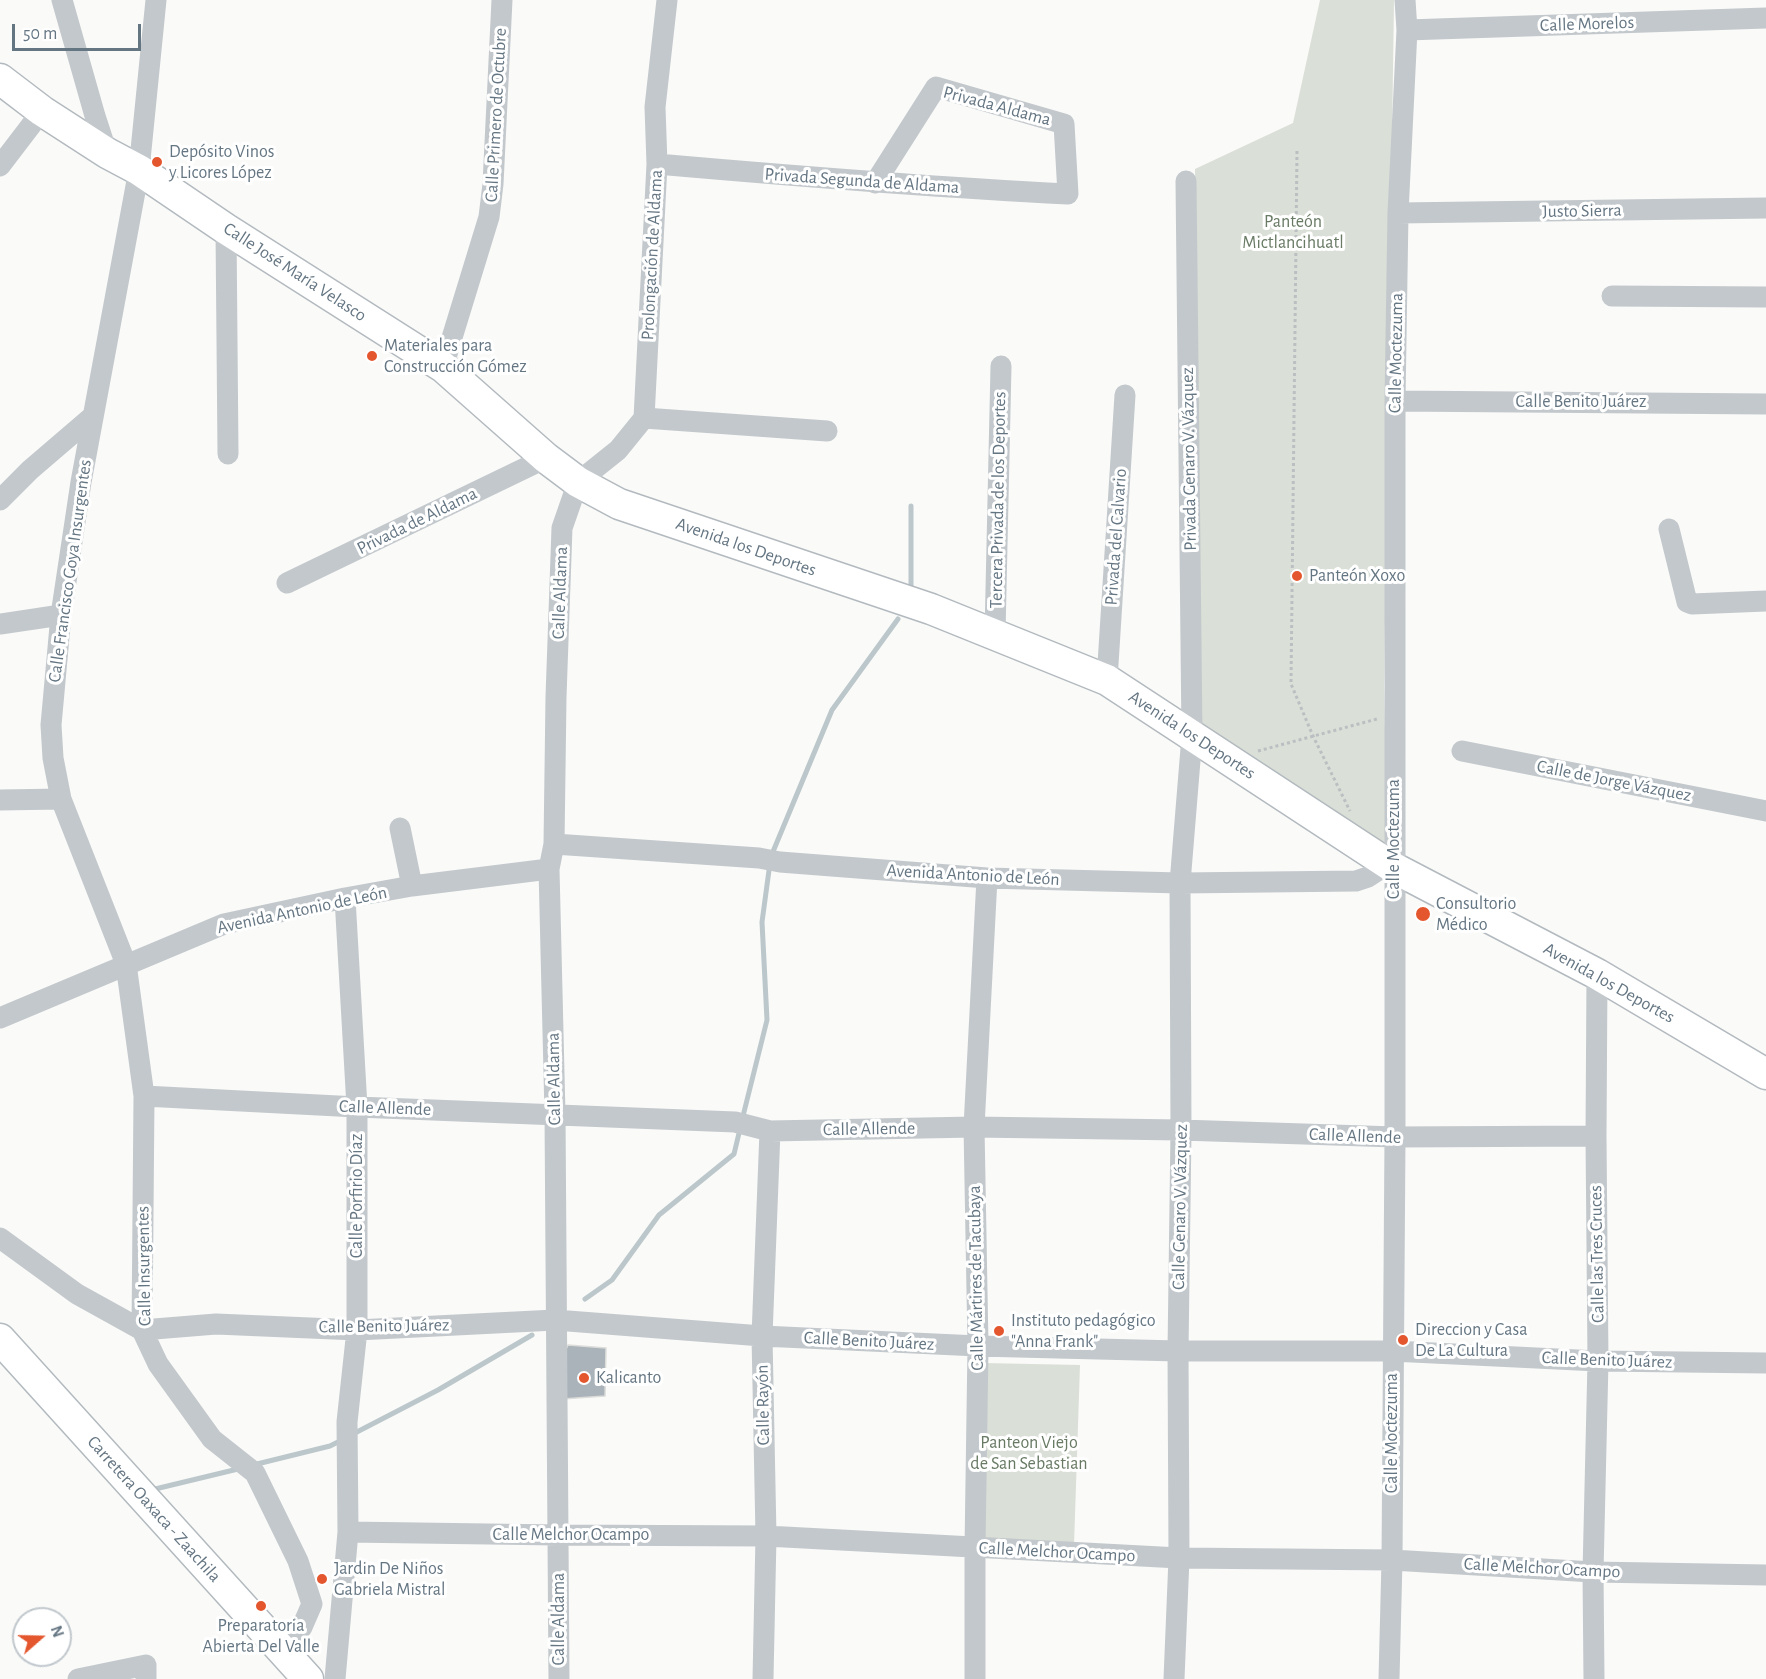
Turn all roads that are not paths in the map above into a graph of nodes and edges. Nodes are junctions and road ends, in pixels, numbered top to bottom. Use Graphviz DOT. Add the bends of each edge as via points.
graph roads {
  1 [pos="62,0"];
  2 [pos="156,0"];
  3 [pos="502,0"];
  4 [pos="667,0"];
  5 [pos="1405,0"];
  6 [pos="1766,18"];
  7 [pos="1407,30"];
  8 [pos="0,79"];
  9 [pos="42,111"];
  10 [pos="107,153"];
  11 [pos="657,165"];
  12 [pos="0,166"];
  13 [pos="139,170"];
  14 [pos="1186,181"];
  15 [pos="875,183"];
  16 [pos="1068,194"];
  17 [pos="1766,208"];
  18 [pos="1398,213"];
  19 [pos="226,229"];
  20 [pos="1612,296"];
  21 [pos="1766,297"];
  22 [pos="1001,366"];
  23 [pos="443,367"];
  24 [pos="1125,395"];
  25 [pos="1395,401"];
  26 [pos="1766,404"];
  27 [pos="93,416"];
  28 [pos="644,418"];
  29 [pos="826,431"];
  30 [pos="228,454"];
  31 [pos="546,458"];
  32 [pos="578,482"];
  33 [pos="0,500"];
  34 [pos="1669,528"];
  35 [pos="287,583"];
  36 [pos="1766,601"];
  37 [pos="61,615"];
  38 [pos="0,624"];
  39 [pos="995,634"];
  40 [pos="1107,680"];
  41 [pos="1192,736"];
  42 [pos="1462,751"];
  43 [pos="61,799"];
  44 [pos="0,800"];
  45 [pos="1766,811"];
  46 [pos="400,828"];
  47 [pos="554,844"];
  48 [pos="1391,866"];
  49 [pos="549,869"];
  50 [pos="987,878"];
  51 [pos="1180,883"];
  52 [pos="412,886"];
  53 [pos="345,898"];
  54 [pos="126,964"];
  55 [pos="1597,974"];
  56 [pos="0,1018"];
  57 [pos="1766,1074"];
  58 [pos="144,1096"];
  59 [pos="357,1107"];
  60 [pos="555,1114"];
  61 [pos="974,1127"];
  62 [pos="763,1129"];
  63 [pos="1181,1130"];
  64 [pos="1596,1136"];
  65 [pos="1395,1137"];
  66 [pos="0,1238"];
  67 [pos="555,1320"];
  68 [pos="357,1329"];
  69 [pos="142,1330"];
  70 [pos="762,1336"];
  71 [pos="0,1339"];
  72 [pos="978,1346"];
  73 [pos="1392,1351"];
  74 [pos="1178,1352"];
  75 [pos="1598,1361"];
  76 [pos="1766,1363"];
  77 [pos="0,1368"];
  78 [pos="348,1532"];
  79 [pos="558,1535"];
  80 [pos="766,1536"];
  81 [pos="975,1548"];
  82 [pos="1179,1558"];
  83 [pos="1392,1560"];
  84 [pos="1593,1572"];
  85 [pos="1766,1575"];
  86 [pos="285,1666"];
  87 [pos="146,1672"];
  88 [pos="78,1679"];
  89 [pos="308,1679"];
  90 [pos="335,1679"];
  91 [pos="559,1679"];
  92 [pos="763,1679"];
  93 [pos="975,1679"];
  94 [pos="1174,1679"];
  95 [pos="1389,1679"];
  96 [pos="1594,1679"];
  1 -- 10 [label="street"];
  2 -- 13 [label="street, Calle Francisco Goya Insurgentes"];
  3 -- 23 [label="street, Calle Primero de Octubre" via="489,217"];
  4 -- 11 [label="street, Prolongación de Aldama" via="654,107"];
  5 -- 7 [label="street, Calle Moctezuma"];
  6 -- 7 [label="street, Calle Morelos"];
  7 -- 18 [label="street, Calle Moctezuma"];
  8 -- 9 [label="street, Calle José María Velasco"];
  9 -- 10 [label="street, Calle José María Velasco"];
  9 -- 12 [label="street"];
  10 -- 13 [label="street, Calle José María Velasco"];
  11 -- 15 [label="street, Privada Segunda de Aldama"];
  11 -- 28 [label="street, Prolongación de Aldama"];
  13 -- 19 [label="street, Calle José María Velasco"];
  13 -- 27 [label="street, Calle Francisco Goya Insurgentes"];
  14 -- 41 [label="street, Privada Genaro V. Vázquez"];
  15 -- 16 [label="street, Privada Segunda de Aldama"];
  15 -- 16 [label="street, Privada Aldama" via="936,87 1064,124"];
  17 -- 18 [label="street, Justo Sierra"];
  18 -- 25 [label="street, Calle Moctezuma"];
  19 -- 23 [label="street, Calle José María Velasco"];
  19 -- 30 [label="street"];
  20 -- 21 [label="street"];
  22 -- 39 [label="street, Tercera Privada de los Deportes"];
  23 -- 31 [label="street, Calle José María Velasco"];
  24 -- 40 [label="street, Privada del Calvario"];
  25 -- 26 [label="street, Calle Benito Juárez"];
  25 -- 48 [label="street, Calle Moctezuma"];
  27 -- 33 [label="street"];
  27 -- 37 [label="street, Calle Francisco Goya Insurgentes"];
  28 -- 29 [label="street"];
  28 -- 32 [label="street" via="618,450"];
  31 -- 32 [label="street, Calle José María Velasco"];
  31 -- 35 [label="street, Privada de Aldama"];
  32 -- 39 [label="street, Avenida los Deportes" via="619,504"];
  32 -- 47 [label="street, Calle Aldama" via="562,528"];
  34 -- 36 [label="street" via="1686,602"];
  37 -- 38 [label="street"];
  37 -- 43 [label="street, Calle Francisco Goya Insurgentes" via="51,725 52,758"];
  39 -- 40 [label="street, Avenida los Deportes"];
  40 -- 41 [label="street, Avenida los Deportes"];
  41 -- 48 [label="street, Avenida los Deportes"];
  41 -- 51 [label="street, Calle Genaro V. Vázquez"];
  42 -- 45 [label="street, Calle de Jorge Vázquez"];
  43 -- 44 [label="street"];
  43 -- 54 [label="street, Calle Francisco Goya Insurgentes"];
  46 -- 52 [label="street"];
  47 -- 49 [label="street, Calle Aldama"];
  47 -- 50 [label="street, Avenida Antonio de León"];
  48 -- 51 [label="street, Avenida Antonio de León" via="1356,881"];
  48 -- 55 [label="street, Avenida los Deportes"];
  48 -- 65 [label="street, Calle Moctezuma"];
  49 -- 52 [label="street, Avenida Antonio de León"];
  49 -- 60 [label="street, Calle Aldama"];
  50 -- 51 [label="street, Avenida Antonio de León"];
  50 -- 61 [label="street, Calle Mártires de Tacubaya"];
  51 -- 63 [label="street, Calle Genaro V. Vázquez"];
  52 -- 53 [label="street, Avenida Antonio de León"];
  53 -- 54 [label="street, Avenida Antonio de León" via="224,924"];
  53 -- 59 [label="street, Calle Porfirio Díaz"];
  54 -- 56 [label="street, Avenida Antonio de León"];
  54 -- 58 [label="street, Calle Insurgentes"];
  55 -- 57 [label="street, Avenida los Deportes"];
  55 -- 64 [label="street, Calle las Tres Cruces"];
  58 -- 59 [label="street, Calle Allende"];
  58 -- 69 [label="street, Calle Insurgentes"];
  59 -- 60 [label="street, Calle Allende"];
  59 -- 68 [label="street, Calle Porfirio Díaz"];
  60 -- 62 [label="street, Calle Allende" via="735,1122"];
  60 -- 67 [label="street, Calle Aldama"];
  61 -- 62 [label="street, Calle Allende"];
  61 -- 63 [label="street, Calle Allende"];
  61 -- 72 [label="street, Calle Mártires de Tacubaya"];
  62 -- 70 [label="street, Calle Rayón"];
  63 -- 65 [label="street, Calle Allende"];
  63 -- 74 [label="street, Calle Genaro V. Vázquez"];
  64 -- 65 [label="street, Calle Allende"];
  64 -- 75 [label="street, Calle las Tres Cruces"];
  65 -- 73 [label="street, Calle Moctezuma"];
  66 -- 69 [label="street" via="77,1294"];
  67 -- 68 [label="street, Calle Benito Juárez"];
  67 -- 70 [label="street, Calle Benito Juárez"];
  67 -- 79 [label="street, Calle Aldama"];
  68 -- 69 [label="street, Calle Benito Juárez" via="216,1324"];
  68 -- 78 [label="street, Calle Porfirio Díaz" via="347,1422"];
  69 -- 86 [label="street, Calle Insurgentes" via="158,1364 212,1439 255,1473 298,1561 312,1604"];
  70 -- 72 [label="street, Calle Benito Juárez"];
  70 -- 80 [label="street, Calle Rayón"];
  71 -- 86 [label="street, Carretera Oaxaca - Zaachila"];
  72 -- 74 [label="street, Calle Benito Juárez"];
  72 -- 81 [label="street, Calle Mártires de Tacubaya"];
  73 -- 74 [label="street, Calle Benito Juárez"];
  73 -- 75 [label="street, Calle Benito Juárez"];
  73 -- 83 [label="street, Calle Moctezuma"];
  74 -- 82 [label="street, Calle Genaro V. Vázquez"];
  75 -- 76 [label="street, Calle Benito Juárez"];
  75 -- 84 [label="street, Calle las Tres Cruces"];
  77 -- 86 [label="street, Carretera Oaxaca - Zaachila"];
  78 -- 79 [label="street, Calle Melchor Ocampo"];
  78 -- 90 [label="street"];
  79 -- 80 [label="street, Calle Melchor Ocampo"];
  79 -- 91 [label="street, Calle Aldama"];
  80 -- 81 [label="street, Calle Melchor Ocampo"];
  80 -- 92 [label="street, Calle Rayón"];
  81 -- 82 [label="street, Calle Melchor Ocampo"];
  81 -- 93 [label="street, Calle Mártires de Tacubaya"];
  82 -- 83 [label="street, Calle Melchor Ocampo"];
  82 -- 94 [label="street, Calle Genaro V. Vázquez"];
  83 -- 84 [label="street, Calle Melchor Ocampo"];
  83 -- 95 [label="street, Calle Moctezuma"];
  84 -- 85 [label="street, Calle Melchor Ocampo"];
  84 -- 96 [label="street, Calle las Tres Cruces"];
  86 -- 89 [label="street, Carretera Oaxaca - Zaachila"];
  87 -- 88 [label="street"];
}
